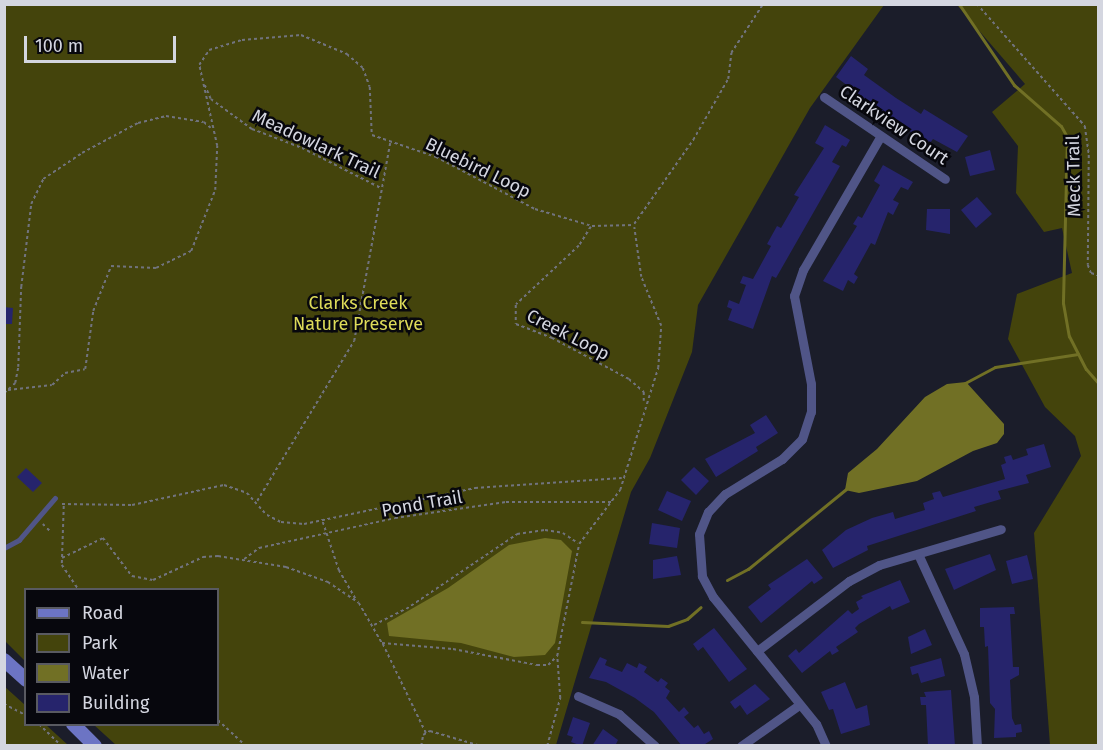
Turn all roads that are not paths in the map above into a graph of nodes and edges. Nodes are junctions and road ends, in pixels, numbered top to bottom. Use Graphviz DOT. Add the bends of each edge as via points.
graph roads {
  1 [pos="824,98"];
  2 [pos="880,137"];
  3 [pos="945,179"];
  4 [pos="55,498"];
  5 [pos="1000,529"];
  6 [pos="4,548"];
  7 [pos="918,554"];
  8 [pos="757,651"];
  9 [pos="4,660"];
  10 [pos="24,678"];
  11 [pos="578,696"];
  12 [pos="799,705"];
  13 [pos="75,726"];
  14 [pos="95,746"];
  15 [pos="655,746"];
  16 [pos="741,746"];
  17 [pos="826,746"];
  18 [pos="977,746"];
  1 -- 2 [label="street, Clarkview Court"];
  2 -- 3 [label="street, Clarkview Court"];
  2 -- 8 [label="street" via="803,270 794,296 811,384 811,412 802,439 782,459 725,494 708,512 699,534 702,576 713,597"];
  4 -- 6 [label="lane" via="19,540"];
  5 -- 7 [label="street"];
  7 -- 8 [label="street" via="879,565 849,581"];
  7 -- 18 [label="street" via="964,654 974,697"];
  8 -- 12 [label="street"];
  9 -- 10 [label="main road"];
  11 -- 15 [label="street" via="620,714"];
  12 -- 16 [label="street"];
  12 -- 17 [label="street" via="816,724"];
  13 -- 14 [label="main road"];
}
